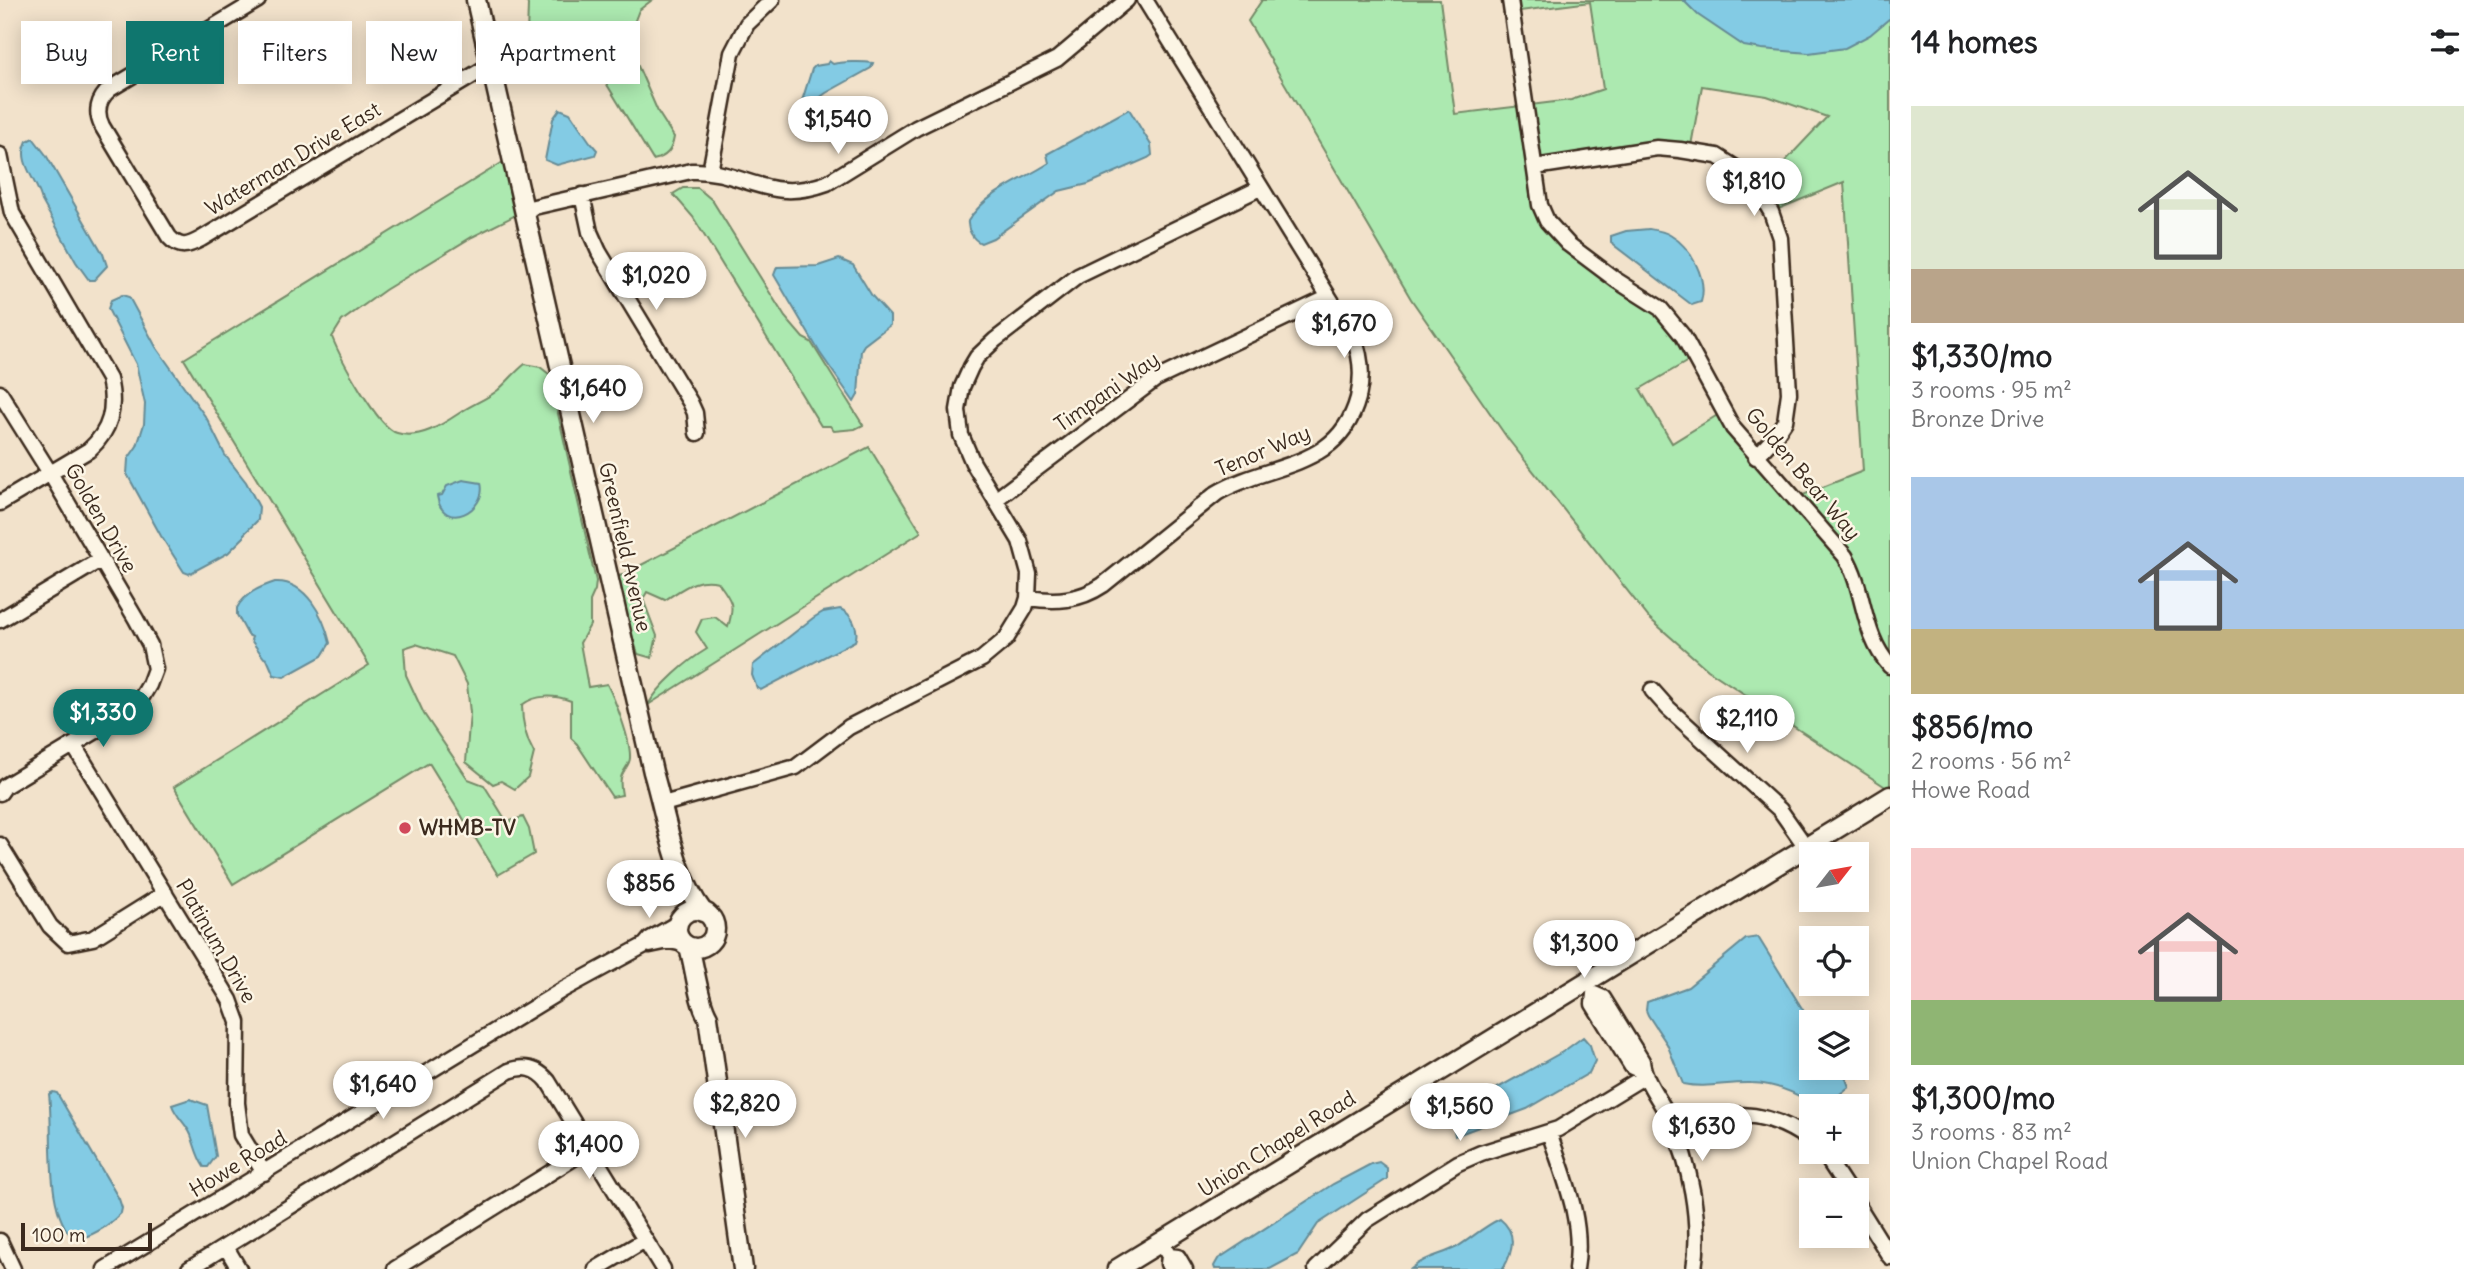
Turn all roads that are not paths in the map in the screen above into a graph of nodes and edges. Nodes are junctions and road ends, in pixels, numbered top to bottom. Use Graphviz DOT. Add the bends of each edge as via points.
graph roads {
  1 [pos="258,0"];
  2 [pos="476,0"];
  3 [pos="772,0"];
  4 [pos="1127,0"];
  5 [pos="1146,0"];
  6 [pos="1510,0"];
  7 [pos="481,21"];
  8 [pos="476,74"];
  9 [pos="497,84"];
  10 [pos="0,158"];
  11 [pos="1535,167"];
  12 [pos="710,172"];
  13 [pos="1260,188"];
  14 [pos="582,195"];
  15 [pos="525,209"];
  16 [pos="1329,297"];
  17 [pos="0,393"];
  18 [pos="697,433"];
  19 [pos="1756,457"];
  20 [pos="51,473"];
  21 [pos="995,500"];
  22 [pos="0,503"];
  23 [pos="100,560"];
  24 [pos="1028,598"];
  25 [pos="0,620"];
  26 [pos="1890,666"];
  27 [pos="1653,690"];
  28 [pos="74,746"];
  29 [pos="0,793"];
  30 [pos="1890,796"];
  31 [pos="663,804"];
  32 [pos="1803,842"];
  33 [pos="1814,842"];
  34 [pos="0,845"];
  35 [pos="1799,852"];
  36 [pos="676,859"];
  37 [pos="165,893"];
  38 [pos="703,912"];
  39 [pos="680,920"];
  40 [pos="709,942"];
  41 [pos="645,945"];
  42 [pos="686,945"];
  43 [pos="1590,988"];
  44 [pos="708,1017"];
  45 [pos="1644,1074"];
  46 [pos="1673,1126"];
  47 [pos="1549,1132"];
  48 [pos="1799,1134"];
  49 [pos="590,1148"];
  50 [pos="264,1173"];
  51 [pos="1869,1223"];
  52 [pos="645,1240"];
  53 [pos="0,1241"];
  54 [pos="226,1247"];
  55 [pos="1167,1256"];
  56 [pos="1890,1257"];
  57 [pos="13,1269"];
  58 [pos="105,1269"];
  59 [pos="189,1269"];
  60 [pos="239,1269"];
  61 [pos="395,1269"];
  62 [pos="596,1269"];
  63 [pos="663,1269"];
  64 [pos="743,1269"];
  65 [pos="1117,1269"];
  66 [pos="1185,1269"];
  67 [pos="1316,1269"];
  68 [pos="1576,1269"];
  69 [pos="1694,1269"];
  1 -- 8 [label="street, Waterman Drive East" via="104,94 98,107 99,119 178,245 189,246"];
  2 -- 7 [label="main road, Greenfield Avenue"];
  3 -- 12 [label="street" via="747,24 732,53"];
  4 -- 12 [label="street" via="1057,58 916,128 827,183 782,191"];
  5 -- 13 [label="street, Tenor Way"];
  6 -- 11 [label="street, Golden Bear Way"];
  9 -- 15 [label="main road, Greenfield Avenue"];
  10 -- 20 [label="street" via="12,213 109,379 114,399 101,439"];
  11 -- 19 [label="street, Golden Bear Way" via="1547,221 1568,244 1660,308 1684,336 1733,428"];
  11 -- 19 [label="street" via="1657,148 1680,150 1717,156 1758,190 1780,238 1789,393 1785,421"];
  12 -- 14 [label="street" via="678,172"];
  13 -- 16 [label="street, Tenor Way"];
  13 -- 21 [label="street" via="1078,276 977,357 962,387 959,423 965,448"];
  14 -- 15 [label="street"];
  14 -- 18 [label="street" via="594,241 690,402"];
  15 -- 31 [label="main road, Greenfield Avenue"];
  16 -- 21 [label="street, Timpani Way" via="1156,379"];
  16 -- 24 [label="street, Tenor Way" via="1362,359 1356,407 1340,435 1310,457 1217,493 1089,594 1055,601"];
  17 -- 20 [label="street, Golden Drive"];
  19 -- 26 [label="street, Golden Bear Way" via="1845,556 1871,639"];
  20 -- 22 [label="street"];
  20 -- 23 [label="street, Golden Drive"];
  21 -- 24 [label="street" via="1024,552"];
  23 -- 25 [label="street"];
  23 -- 28 [label="street, Golden Drive" via="150,645 155,669 135,707"];
  24 -- 31 [label="street" via="1012,632 990,654 849,727 796,767"];
  27 -- 32 [label="street" via="1767,796"];
  28 -- 29 [label="street"];
  28 -- 37 [label="street, Platinum Drive"];
  30 -- 33 [label="main road, Union Chapel Road"];
  31 -- 36 [label="main road, Greenfield Avenue"];
  34 -- 37 [label="street" via="50,926 68,943 93,938"];
  35 -- 43 [label="main road, Union Chapel Road"];
  36 -- 38 [label="main road, Greenfield Avenue"];
  36 -- 39 [label="main road, Greenfield Avenue" via="674,872 683,898"];
  37 -- 50 [label="street, Platinum Drive" via="230,1000 238,1022 241,1135"];
  38 -- 39 [label="main road" via="691,911"];
  38 -- 40 [label="main road" via="714,925"];
  39 -- 41 [label="street, Howe Road"];
  39 -- 42 [label="main road" via="678,936"];
  40 -- 42 [label="main road" via="698,948"];
  40 -- 44 [label="main road" via="703,966 712,1006"];
  41 -- 42 [label="street, Howe Road"];
  41 -- 50 [label="street, Howe Road" via="564,989"];
  42 -- 44 [label="main road"];
  43 -- 45 [label="street" via="1603,998 1642,1061"];
  43 -- 55 [label="main road, Union Chapel Road"];
  44 -- 64 [label="main road"];
  45 -- 46 [label="street"];
  45 -- 47 [label="street"];
  46 -- 48 [label="street" via="1710,1116 1746,1114 1782,1123"];
  46 -- 69 [label="street" via="1690,1186"];
  47 -- 67 [label="street" via="1458,1163 1367,1220"];
  47 -- 68 [label="street" via="1576,1215"];
  49 -- 52 [label="street"];
  49 -- 54 [label="street" via="543,1075 519,1067"];
  49 -- 61 [label="street"];
  50 -- 58 [label="street, Howe Road"];
  51 -- 56 [label="street"];
  52 -- 62 [label="street"];
  52 -- 63 [label="street"];
  53 -- 57 [label="street"];
  54 -- 59 [label="street"];
  54 -- 60 [label="street"];
  55 -- 65 [label="main road, Union Chapel Road"];
  55 -- 66 [label="street" via="1178,1257"];
}
